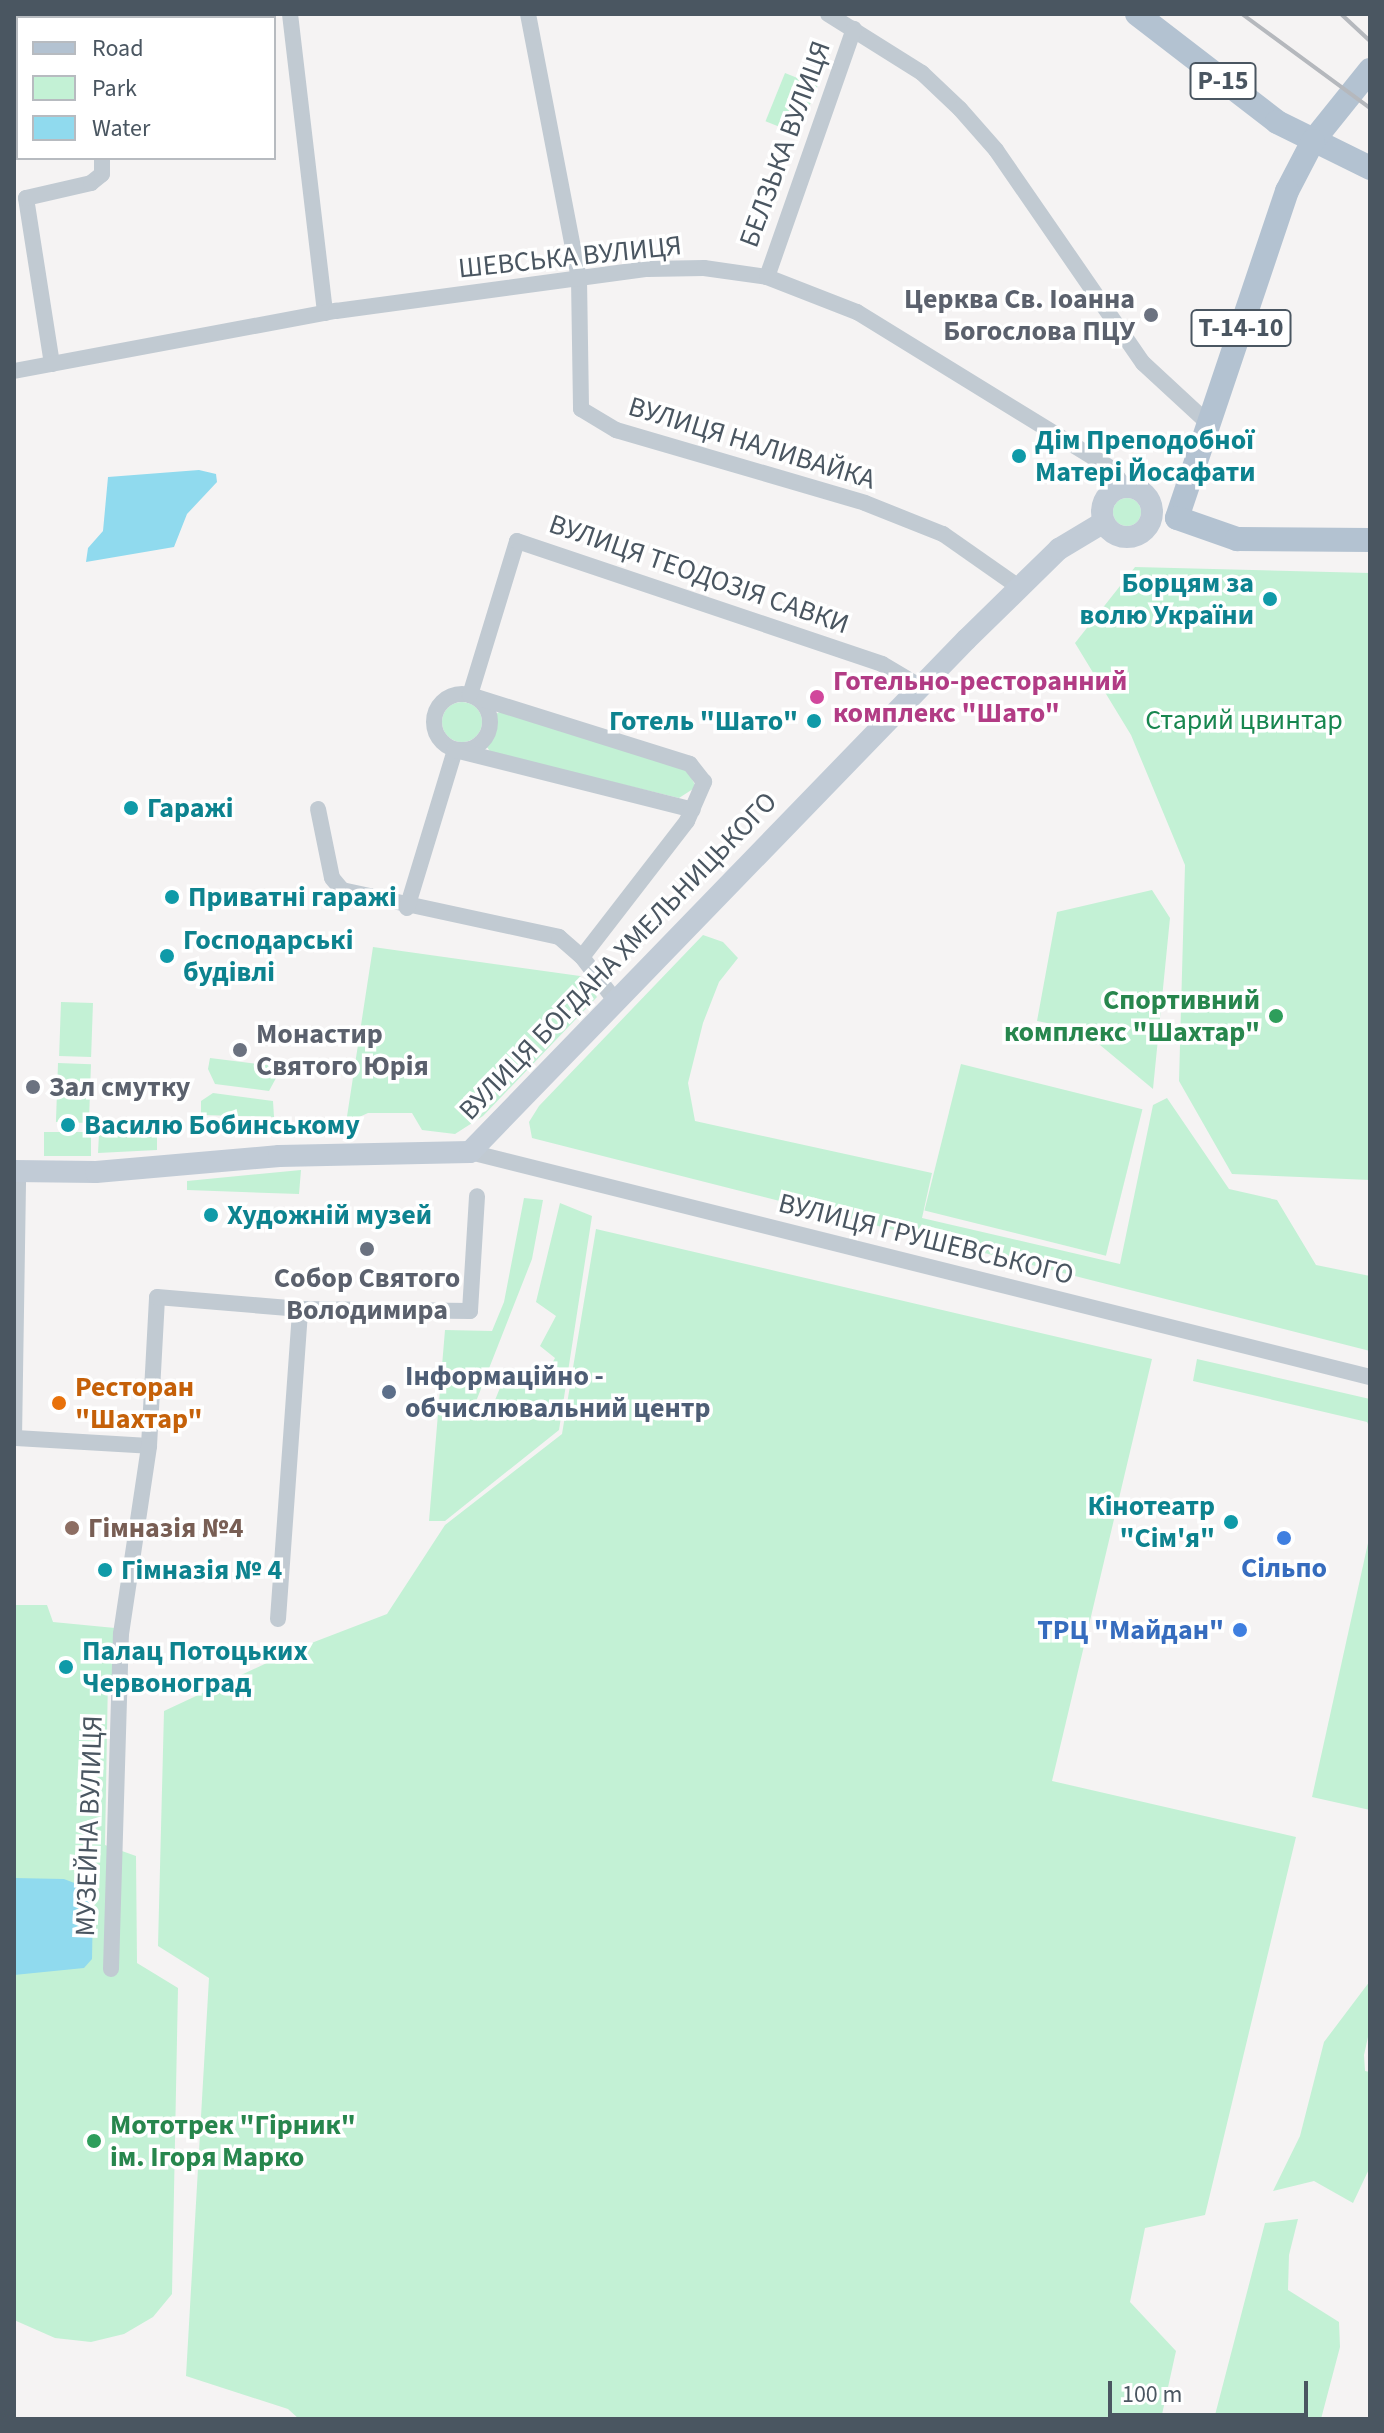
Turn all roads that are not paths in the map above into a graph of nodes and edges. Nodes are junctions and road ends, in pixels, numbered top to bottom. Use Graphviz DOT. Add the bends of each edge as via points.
graph roads {
  1 [pos="290,14"];
  2 [pos="528,14"];
  3 [pos="828,14"];
  4 [pos="1137,14"];
  5 [pos="854,29"];
  6 [pos="1370,70"];
  7 [pos="1313,141"];
  8 [pos="102,160"];
  9 [pos="1370,168"];
  10 [pos="767,277"];
  11 [pos="579,279"];
  12 [pos="325,313"];
  13 [pos="52,364"];
  14 [pos="14,371"];
  15 [pos="1209,424"];
  16 [pos="1124,487"];
  17 [pos="1151,517"];
  18 [pos="1177,518"];
  19 [pos="1104,522"];
  20 [pos="1370,540"];
  21 [pos="1020,588"];
  22 [pos="921,687"];
  23 [pos="470,695"];
  24 [pos="455,750"];
  25 [pos="318,809"];
  26 [pos="693,810"];
  27 [pos="407,908"];
  28 [pos="582,957"];
  29 [pos="617,1003"];
  30 [pos="470,1152"];
  31 [pos="16,1171"];
  32 [pos="477,1196"];
  33 [pos="300,1309"];
  34 [pos="1370,1377"];
  35 [pos="15,1438"];
  36 [pos="149,1446"];
  37 [pos="278,1619"];
  38 [pos="111,1969"];
  1 -- 12 [label="street"];
  2 -- 11 [label="street"];
  3 -- 5 [label="street"];
  4 -- 7 [label="main road, Р-15" via="1277,122"];
  5 -- 10 [label="street, БЕЛЗЬКА ВУЛИЦЯ"];
  5 -- 15 [label="street" via="922,73 960,109 996,150 1143,363"];
  6 -- 7 [label="main road"];
  7 -- 9 [label="main road"];
  7 -- 15 [label="main road, Т-14-10" via="1287,191"];
  8 -- 13 [label="street" via="102,174 91,183 26,198"];
  10 -- 11 [label="street, ШЕВСЬКА ВУЛИЦЯ" via="704,268 647,269"];
  10 -- 16 [label="street, ШЕВСЬКА ВУЛИЦЯ" via="857,312 1112,469"];
  11 -- 12 [label="street, ШЕВСЬКА ВУЛИЦЯ"];
  11 -- 21 [label="street, ВУЛИЦЯ НАЛИВАЙКА" via="581,409 597,420 865,503 943,534"];
  12 -- 13 [label="street, ШЕВСЬКА ВУЛИЦЯ"];
  13 -- 14 [label="street, ШЕВСЬКА ВУЛИЦЯ"];
  15 -- 18 [label="main road, Т-14-10"];
  16 -- 17 [label="main road" via="1146,495"];
  16 -- 19 [label="main road" via="1105,499"];
  17 -- 18 [label="main road"];
  17 -- 19 [label="main road" via="1143,531 1129,537 1114,533"];
  18 -- 20 [label="main road" via="1237,539"];
  19 -- 21 [label="main road, ВУЛИЦЯ БОГДАНА ХМЕЛЬНИЦЬКОГО" via="1059,549"];
  21 -- 22 [label="main road, ВУЛИЦЯ БОГДАНА ХМЕЛЬНИЦЬКОГО"];
  22 -- 23 [label="street, ВУЛИЦЯ ТЕОДОЗІЯ САВКИ" via="882,664 517,541"];
  22 -- 29 [label="main road, ВУЛИЦЯ БОГДАНА ХМЕЛЬНИЦЬКОГО"];
  23 -- 24 [label="street" via="451,697 434,718 437,734"];
  23 -- 24 [label="street" via="487,708 490,730 476,747"];
  23 -- 26 [label="street" via="690,764 700,770 704,782"];
  24 -- 26 [label="street"];
  24 -- 27 [label="street"];
  25 -- 27 [label="street" via="332,878 342,890"];
  26 -- 28 [label="street"];
  27 -- 28 [label="street" via="559,937"];
  28 -- 29 [label="street"];
  29 -- 30 [label="main road, ВУЛИЦЯ БОГДАНА ХМЕЛЬНИЦЬКОГО"];
  30 -- 31 [label="main road, ВУЛИЦЯ БОГДАНА ХМЕЛЬНИЦЬКОГО" via="405,1150 96,1172"];
  30 -- 34 [label="street, ВУЛИЦЯ ГРУШЕВСЬКОГО"];
  31 -- 35 [label="street"];
  32 -- 33 [label="street, МУЗЕЙНА ВУЛИЦЯ" via="470,1311"];
  33 -- 36 [label="street, МУЗЕЙНА ВУЛИЦЯ" via="157,1297"];
  33 -- 37 [label="street"];
  35 -- 36 [label="street"];
  36 -- 38 [label="street, МУЗЕЙНА ВУЛИЦЯ" via="121,1634"];
}
